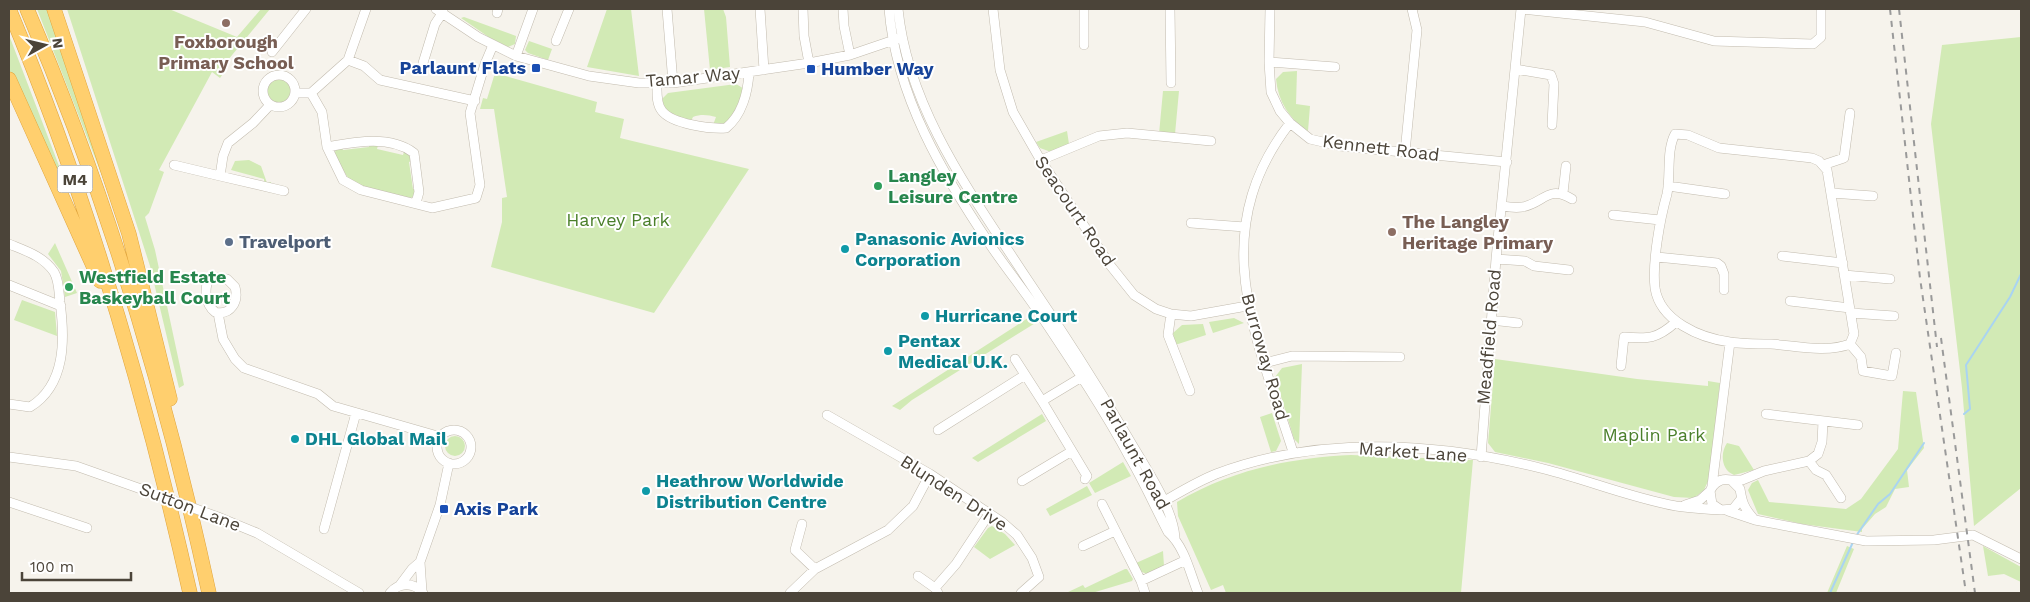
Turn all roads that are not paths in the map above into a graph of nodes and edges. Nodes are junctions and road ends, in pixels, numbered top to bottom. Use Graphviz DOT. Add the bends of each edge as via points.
graph roads {
  1 [pos="9,9"];
  2 [pos="27,9"];
  3 [pos="54,9"];
  4 [pos="306,9"];
  5 [pos="366,9"];
  6 [pos="533,9"];
  7 [pos="568,9"];
  8 [pos="668,9"];
  9 [pos="760,9"];
  10 [pos="803,9"];
  11 [pos="843,9"];
  12 [pos="890,9"];
  13 [pos="898,9"];
  14 [pos="993,9"];
  15 [pos="1084,9"];
  16 [pos="1170,9"];
  17 [pos="1270,9"];
  18 [pos="1412,9"];
  19 [pos="1521,9"];
  20 [pos="1821,9"];
  21 [pos="439,10"];
  22 [pos="898,39"];
  23 [pos="556,41"];
  24 [pos="493,45"];
  25 [pos="1084,45"];
  26 [pos="272,52"];
  27 [pos="850,55"];
  28 [pos="516,56"];
  29 [pos="348,60"];
  30 [pos="1269,62"];
  31 [pos="423,63"];
  32 [pos="810,63"];
  33 [pos="1335,67"];
  34 [pos="1516,69"];
  35 [pos="764,70"];
  36 [pos="749,72"];
  37 [pos="9,78"];
  38 [pos="673,83"];
  39 [pos="1172,83"];
  40 [pos="657,84"];
  41 [pos="295,93"];
  42 [pos="312,93"];
  43 [pos="475,101"];
  44 [pos="270,105"];
  45 [pos="1850,113"];
  46 [pos="1290,123"];
  47 [pos="1552,125"];
  48 [pos="1211,141"];
  49 [pos="327,147"];
  50 [pos="1405,152"];
  51 [pos="1041,160"];
  52 [pos="1507,162"];
  53 [pos="174,165"];
  54 [pos="1823,165"];
  55 [pos="1566,166"];
  56 [pos="220,176"];
  57 [pos="1668,186"];
  58 [pos="284,191"];
  59 [pos="1563,193"];
  60 [pos="1831,193"];
  61 [pos="1725,194"];
  62 [pos="1873,196"];
  63 [pos="1572,199"];
  64 [pos="416,203"];
  65 [pos="1502,206"];
  66 [pos="1613,214"];
  67 [pos="1660,220"];
  68 [pos="1191,223"];
  69 [pos="1245,227"];
  70 [pos="9,244"];
  71 [pos="1657,256"];
  72 [pos="1782,256"];
  73 [pos="1496,259"];
  74 [pos="1843,264"];
  75 [pos="1569,270"];
  76 [pos="1844,275"];
  77 [pos="1890,279"];
  78 [pos="9,285"];
  79 [pos="1724,290"];
  80 [pos="1790,301"];
  81 [pos="61,306"];
  82 [pos="1248,306"];
  83 [pos="1850,311"];
  84 [pos="218,313"];
  85 [pos="1171,314"];
  86 [pos="1894,316"];
  87 [pos="1491,320"];
  88 [pos="1676,322"];
  89 [pos="1518,323"];
  90 [pos="1730,342"];
  91 [pos="1850,344"];
  92 [pos="1896,353"];
  93 [pos="130,354"];
  94 [pos="1400,357"];
  95 [pos="1015,359"];
  96 [pos="1265,363"];
  97 [pos="1621,366"];
  98 [pos="1025,375"];
  99 [pos="1085,375"];
  100 [pos="1190,391"];
  101 [pos="1042,401"];
  102 [pos="9,404"];
  103 [pos="356,413"];
  104 [pos="1766,414"];
  105 [pos="827,415"];
  106 [pos="1823,421"];
  107 [pos="1858,425"];
  108 [pos="938,430"];
  109 [pos="441,437"];
  110 [pos="1072,451"];
  111 [pos="1293,452"];
  112 [pos="9,457"];
  113 [pos="1481,457"];
  114 [pos="1715,460"];
  115 [pos="1809,461"];
  116 [pos="449,463"];
  117 [pos="930,474"];
  118 [pos="1750,477"];
  119 [pos="1084,479"];
  120 [pos="1729,480"];
  121 [pos="1022,481"];
  122 [pos="1711,489"];
  123 [pos="1740,494"];
  124 [pos="1841,498"];
  125 [pos="9,502"];
  126 [pos="1102,504"];
  127 [pos="1159,504"];
  128 [pos="1675,506"];
  129 [pos="1724,511"];
  130 [pos="989,514"];
  131 [pos="1755,520"];
  132 [pos="194,522"];
  133 [pos="802,524"];
  134 [pos="87,528"];
  135 [pos="324,529"];
  136 [pos="1115,531"];
  137 [pos="1082,546"];
  138 [pos="2021,559"];
  139 [pos="1186,560"];
  140 [pos="420,562"];
  141 [pos="815,569"];
  142 [pos="918,576"];
  143 [pos="1141,581"];
  144 [pos="400,585"];
  145 [pos="937,590"];
  146 [pos="422,592"];
  147 [pos="190,593"];
  148 [pos="209,593"];
  149 [pos="359,593"];
  150 [pos="367,593"];
  151 [pos="388,593"];
  152 [pos="790,593"];
  153 [pos="1021,593"];
  154 [pos="1145,593"];
  155 [pos="1198,593"];
  1 -- 93 [label="highway, M4" via="76,183"];
  2 -- 132 [label="highway, M4" via="75,129 114,243"];
  3 -- 132 [label="highway, M4" via="131,241 187,473"];
  4 -- 26 [label="street"];
  5 -- 29 [label="street"];
  6 -- 28 [label="street"];
  7 -- 23 [label="street"];
  8 -- 38 [label="street"];
  9 -- 35 [label="street"];
  10 -- 32 [label="street"];
  11 -- 27 [label="street"];
  12 -- 22 [label="street, Parlaunt Road"];
  13 -- 22 [label="street, Parlaunt Road"];
  14 -- 51 [label="street, Seacourt Road" via="1000,70 1013,112"];
  15 -- 25 [label="street"];
  16 -- 39 [label="street"];
  17 -- 30 [label="street, Kennett Road"];
  18 -- 50 [label="street" via="1417,30"];
  19 -- 20 [label="street" via="1645,22 1714,41 1771,44 1817,43 1821,37"];
  19 -- 34 [label="street, Meadfield Road"];
  21 -- 24 [label="street, Tamar Way"];
  21 -- 31 [label="street"];
  22 -- 27 [label="street, Tamar Way"];
  22 -- 99 [label="street, Parlaunt Road" via="914,108 953,187"];
  24 -- 28 [label="street, Tamar Way"];
  24 -- 43 [label="street"];
  27 -- 32 [label="street, Tamar Way"];
  28 -- 40 [label="street, Tamar Way" via="606,80"];
  29 -- 42 [label="street"];
  29 -- 43 [label="street" via="364,66 380,80"];
  30 -- 33 [label="street"];
  30 -- 46 [label="street, Kennett Road" via="1271,92"];
  32 -- 35 [label="street, Tamar Way"];
  34 -- 47 [label="street" via="1551,75 1554,84"];
  34 -- 52 [label="street, Meadfield Road"];
  35 -- 36 [label="street, Tamar Way"];
  36 -- 38 [label="street, Tamar Way"];
  36 -- 40 [label="street" via="748,90 734,122 726,128 670,119 658,102"];
  37 -- 93 [label="highway, M4"];
  38 -- 40 [label="street, Tamar Way"];
  41 -- 42 [label="street"];
  41 -- 44 [label="street" via="286,106"];
  41 -- 44 [label="street" via="290,78 275,75 266,81 262,91"];
  42 -- 49 [label="street" via="322,112"];
  43 -- 64 [label="street" via="470,113 480,185 476,198 432,208"];
  44 -- 56 [label="street" via="254,123 228,143"];
  45 -- 54 [label="street" via="1844,158"];
  46 -- 50 [label="street, Kennett Road" via="1310,139 1340,146"];
  46 -- 69 [label="street, Burroway Road" via="1273,145 1254,184"];
  48 -- 51 [label="street" via="1127,133 1099,136"];
  49 -- 64 [label="street" via="343,180 361,190"];
  49 -- 64 [label="street" via="364,140 409,149 414,153 419,192"];
  50 -- 52 [label="street, Kennett Road"];
  51 -- 85 [label="street, Seacourt Road" via="1110,265 1134,295"];
  52 -- 65 [label="street, Meadfield Road"];
  53 -- 56 [label="street"];
  54 -- 57 [label="street" via="1812,158 1719,148 1688,135 1675,134"];
  54 -- 60 [label="street"];
  55 -- 59 [label="street"];
  56 -- 58 [label="street"];
  57 -- 61 [label="street"];
  57 -- 67 [label="street"];
  59 -- 63 [label="street"];
  59 -- 65 [label="street" via="1546,195 1522,208"];
  60 -- 62 [label="street"];
  60 -- 74 [label="street"];
  65 -- 73 [label="street, Meadfield Road"];
  66 -- 67 [label="street"];
  67 -- 71 [label="street"];
  68 -- 69 [label="street"];
  69 -- 82 [label="street, Burroway Road" via="1242,274"];
  70 -- 81 [label="street" via="41,257 55,273"];
  71 -- 79 [label="street" via="1717,263 1724,274"];
  71 -- 88 [label="street" via="1655,288 1663,308"];
  72 -- 74 [label="street"];
  73 -- 75 [label="street"];
  73 -- 87 [label="street, Meadfield Road"];
  74 -- 76 [label="street"];
  76 -- 77 [label="street"];
  76 -- 83 [label="street"];
  78 -- 81 [label="street"];
  80 -- 83 [label="street"];
  81 -- 102 [label="street" via="63,356 45,396 30,407"];
  82 -- 85 [label="street, Seacourt Road" via="1191,316"];
  82 -- 96 [label="street, Burroway Road"];
  83 -- 86 [label="street"];
  83 -- 91 [label="street" via="1854,334"];
  84 -- 103 [label="street" via="223,339 235,360 244,368 318,394 334,406"];
  85 -- 100 [label="street" via="1168,335"];
  87 -- 89 [label="street"];
  87 -- 113 [label="street, Meadfield Road"];
  88 -- 90 [label="street"];
  88 -- 97 [label="street" via="1650,339 1624,337"];
  90 -- 91 [label="street" via="1831,348"];
  90 -- 114 [label="street"];
  91 -- 92 [label="street" via="1861,357 1863,371 1892,376"];
  93 -- 147 [label="highway, M4"];
  94 -- 96 [label="street" via="1292,356"];
  95 -- 98 [label="street"];
  96 -- 111 [label="street, Burroway Road"];
  98 -- 101 [label="street"];
  98 -- 108 [label="street"];
  99 -- 101 [label="street"];
  99 -- 127 [label="street, Parlaunt Road"];
  101 -- 110 [label="street"];
  103 -- 109 [label="street"];
  103 -- 135 [label="street"];
  104 -- 106 [label="street"];
  105 -- 117 [label="street, Blunden Drive"];
  106 -- 107 [label="street"];
  106 -- 115 [label="street" via="1818,454"];
  109 -- 116 [label="street" via="438,452"];
  109 -- 116 [label="street" via="455,430 469,439 469,455 460,462"];
  110 -- 119 [label="street" via="1087,476"];
  110 -- 121 [label="street"];
  111 -- 113 [label="street, Market Lane" via="1360,447 1428,450"];
  111 -- 127 [label="street, Market Lane" via="1214,475"];
  112 -- 149 [label="street, Sutton Lane, bridge" via="76,466 218,517 257,533"];
  113 -- 128 [label="street, Market Lane" via="1543,469"];
  114 -- 120 [label="street"];
  114 -- 122 [label="street"];
  115 -- 118 [label="street"];
  115 -- 124 [label="street" via="1826,476"];
  116 -- 140 [label="street" via="440,505"];
  117 -- 130 [label="street, Blunden Drive"];
  117 -- 141 [label="street" via="913,506 888,530"];
  118 -- 120 [label="street"];
  118 -- 123 [label="street"];
  120 -- 122 [label="street" via="1716,482"];
  120 -- 123 [label="street"];
  122 -- 128 [label="street" via="1700,500"];
  122 -- 129 [label="street" via="1712,504"];
  123 -- 129 [label="street" via="1739,504"];
  123 -- 131 [label="street" via="1746,510"];
  125 -- 134 [label="street"];
  126 -- 136 [label="street"];
  127 -- 139 [label="street, Parlaunt Road" via="1174,528 1175,538"];
  128 -- 129 [label="street, Market Lane"];
  129 -- 131 [label="street, Market Lane"];
  130 -- 145 [label="street"];
  130 -- 153 [label="street, Blunden Drive" via="1017,535 1034,564 1039,577"];
  131 -- 138 [label="street, Market Lane" via="1866,541 1934,540 1972,535"];
  132 -- 148 [label="highway, M4"];
  133 -- 141 [label="street" via="795,550"];
  136 -- 137 [label="street"];
  136 -- 143 [label="street"];
  139 -- 143 [label="street"];
  139 -- 155 [label="street, Parlaunt Road"];
  140 -- 144 [label="street"];
  140 -- 146 [label="street"];
  141 -- 152 [label="street"];
  142 -- 145 [label="street"];
  143 -- 154 [label="street"];
  144 -- 146 [label="street" via="414,586"];
  144 -- 151 [label="street"];
  149 -- 150 [label="street, Sutton Lane"];
}
